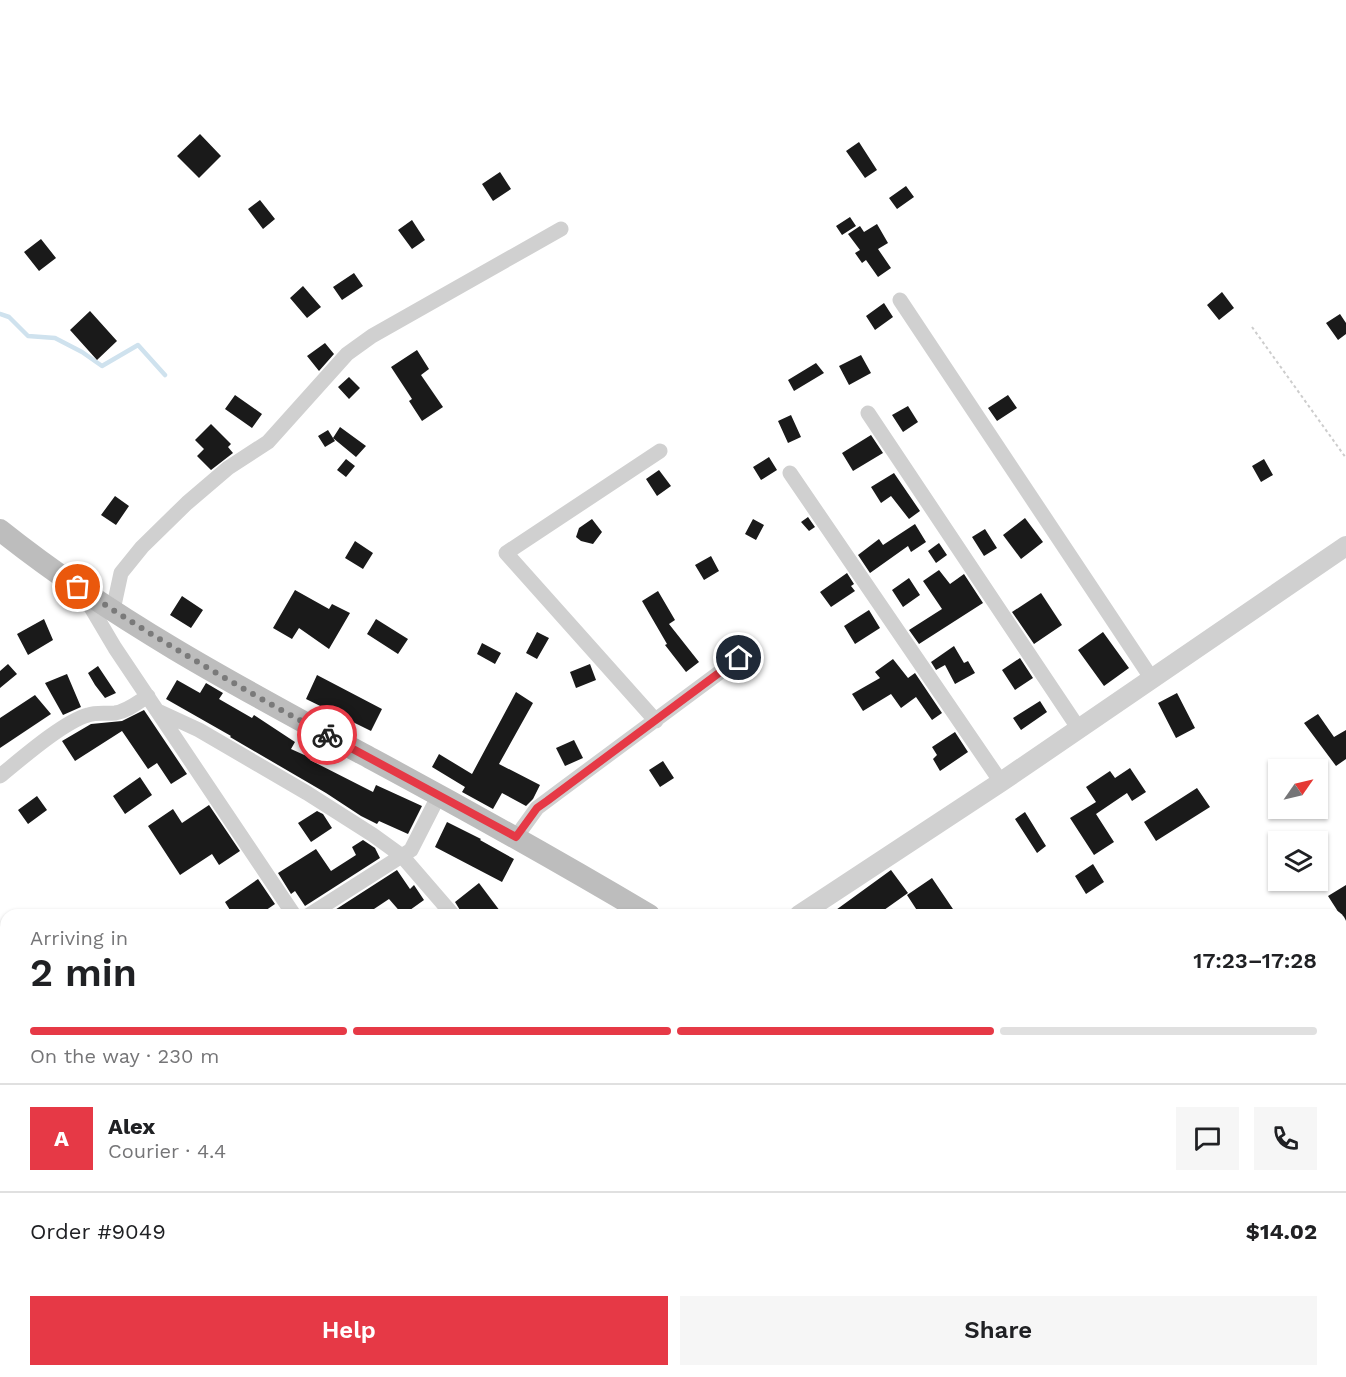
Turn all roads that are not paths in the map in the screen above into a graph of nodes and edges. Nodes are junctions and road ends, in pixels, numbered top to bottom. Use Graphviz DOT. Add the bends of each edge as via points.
graph roads {
  1 [pos="561,229"];
  2 [pos="900,300"];
  3 [pos="868,413"];
  4 [pos="660,451"];
  5 [pos="790,473"];
  6 [pos="0,530"];
  7 [pos="1346,546"];
  8 [pos="78,587"];
  9 [pos="113,610"];
  10 [pos="739,658"];
  11 [pos="1152,679"];
  12 [pos="148,696"];
  13 [pos="160,712"];
  14 [pos="656,721"];
  15 [pos="1078,729"];
  16 [pos="0,776"];
  17 [pos="1001,782"];
  18 [pos="439,795"];
  19 [pos="516,837"];
  20 [pos="402,856"];
  21 [pos="290,909"];
  22 [pos="318,909"];
  23 [pos="448,909"];
  24 [pos="639,909"];
  25 [pos="808,909"];
  1 -- 9 [label="street" via="347,354 268,442 228,468 187,503 129,561 121,573"];
  2 -- 11 [label="street"];
  3 -- 15 [label="street"];
  4 -- 14 [label="street" via="506,553"];
  5 -- 17 [label="street"];
  6 -- 8 [label="main road"];
  7 -- 11 [label="street"];
  8 -- 9 [label="main road"];
  8 -- 12 [label="street"];
  9 -- 18 [label="main road" via="249,693"];
  10 -- 14 [label="street"];
  11 -- 15 [label="street"];
  12 -- 13 [label="street"];
  12 -- 16 [label="street" via="127,710 77,720"];
  13 -- 20 [label="street" via="199,730 307,793"];
  13 -- 21 [label="street"];
  14 -- 19 [label="street" via="537,808"];
  15 -- 17 [label="street"];
  17 -- 25 [label="street"];
  18 -- 19 [label="main road"];
  18 -- 20 [label="street" via="415,845"];
  19 -- 24 [label="main road"];
  20 -- 22 [label="street"];
  20 -- 23 [label="street"];
}
